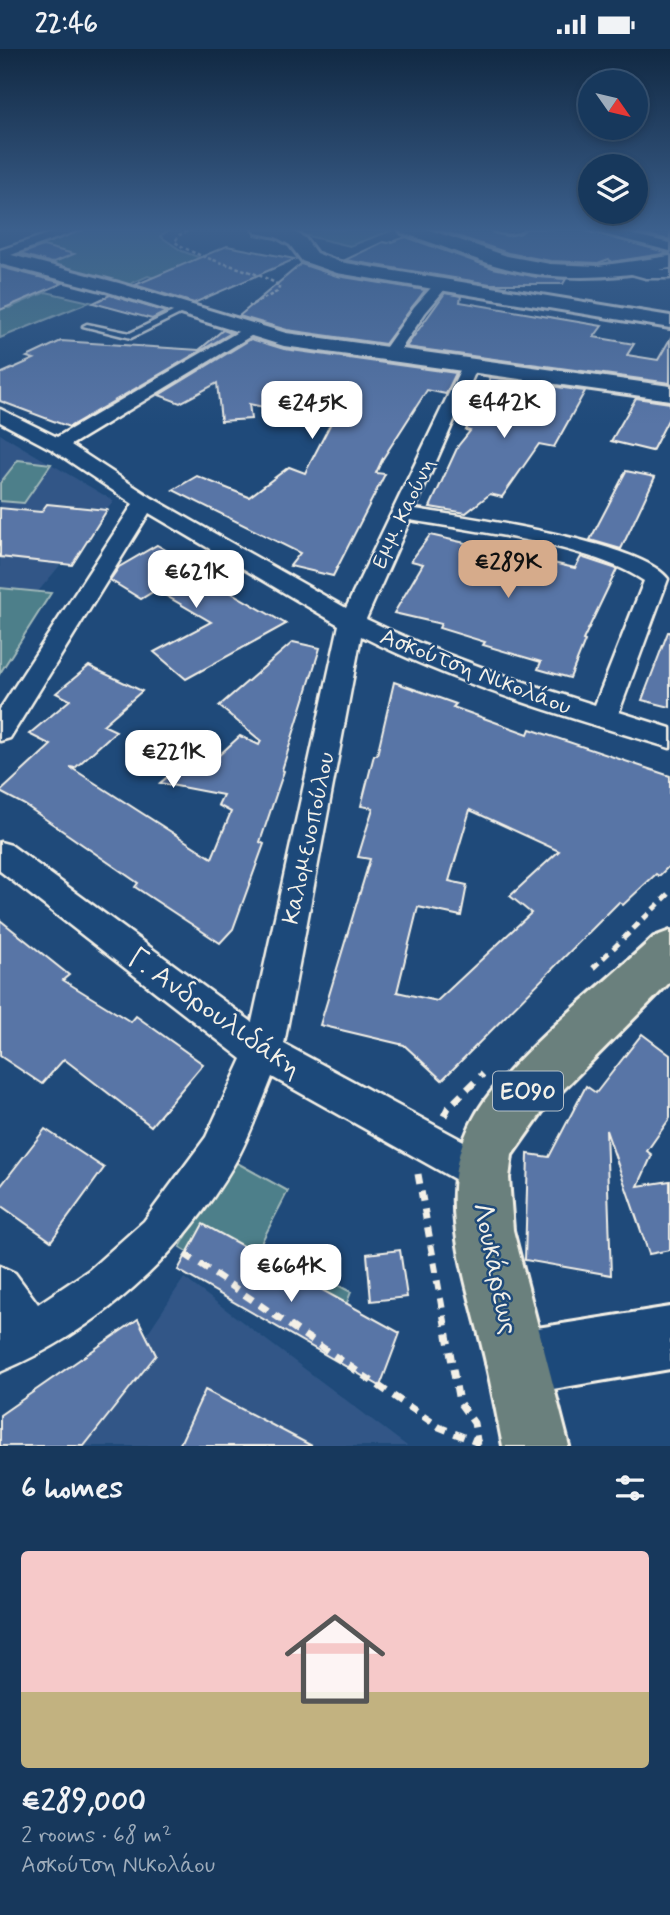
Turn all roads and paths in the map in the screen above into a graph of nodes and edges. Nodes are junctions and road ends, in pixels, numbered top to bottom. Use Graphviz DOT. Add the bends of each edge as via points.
graph roads {
  1 [pos="135,294"];
  2 [pos="272,294"];
  3 [pos="433,294"];
  4 [pos="508,294"];
  5 [pos="184,310"];
  6 [pos="221,320"];
  7 [pos="670,322"];
  8 [pos="87,325"];
  9 [pos="248,331"];
  10 [pos="389,354"];
  11 [pos="470,366"];
  12 [pos="670,393"];
  13 [pos="0,415"];
  14 [pos="58,445"];
  15 [pos="145,502"];
  16 [pos="403,513"];
  17 [pos="352,622"];
  18 [pos="603,719"];
  19 [pos="0,731"];
  20 [pos="670,738"];
  21 [pos="0,854"];
  22 [pos="670,951"];
  23 [pos="264,1053"];
  24 [pos="481,1172"];
  25 [pos="159,1236"];
  26 [pos="0,1287"];
  27 [pos="670,1338"];
  28 [pos="16,1341"];
  29 [pos="518,1363"];
  30 [pos="486,1446"];
  31 [pos="536,1446"];
  1 -- 5 [label="street"];
  2 -- 6 [label="path"];
  3 -- 10 [label="street"];
  4 -- 7 [label="street"];
  5 -- 6 [label="street"];
  5 -- 8 [label="lane" via="131,336"];
  6 -- 9 [label="street"];
  9 -- 10 [label="street"];
  9 -- 14 [label="street"];
  10 -- 11 [label="street"];
  11 -- 12 [label="street"];
  11 -- 16 [label="street, Εμμ. Καούνη"];
  13 -- 14 [label="street, Ασκούτση Νικολάου"];
  14 -- 15 [label="street, Ασκούτση Νικολάου"];
  15 -- 17 [label="street, Ασκούτση Νικολάου"];
  15 -- 19 [label="street"];
  16 -- 17 [label="street, Εμμ. Καούνη"];
  16 -- 18 [label="street" via="506,530 648,569 656,579"];
  17 -- 18 [label="street, Ασκούτση Νικολάου" via="468,674"];
  17 -- 23 [label="street, Καλομενοπούλου"];
  18 -- 20 [label="street, Ασκούτση Νικολάου"];
  21 -- 23 [label="street, Γ. Ανδρουλιδάκη"];
  22 -- 24 [label="main road, Λουκάρεως / ΕΟ90" via="506,1115 485,1154"];
  23 -- 24 [label="street, Γ. Ανδρουλιδάκη"];
  23 -- 25 [label="street, Καλομενοπούλου" via="220,1151"];
  24 -- 29 [label="main road, Λουκάρεως / ΕΟ90" via="487,1242"];
  25 -- 28 [label="street, Καλομενοπούλου" via="104,1285"];
  25 -- 30 [label="path" via="439,1427"];
  26 -- 28 [label="street"];
  27 -- 29 [label="street"];
  29 -- 31 [label="main road, Λουκάρεως / ΕΟ90"];
}
